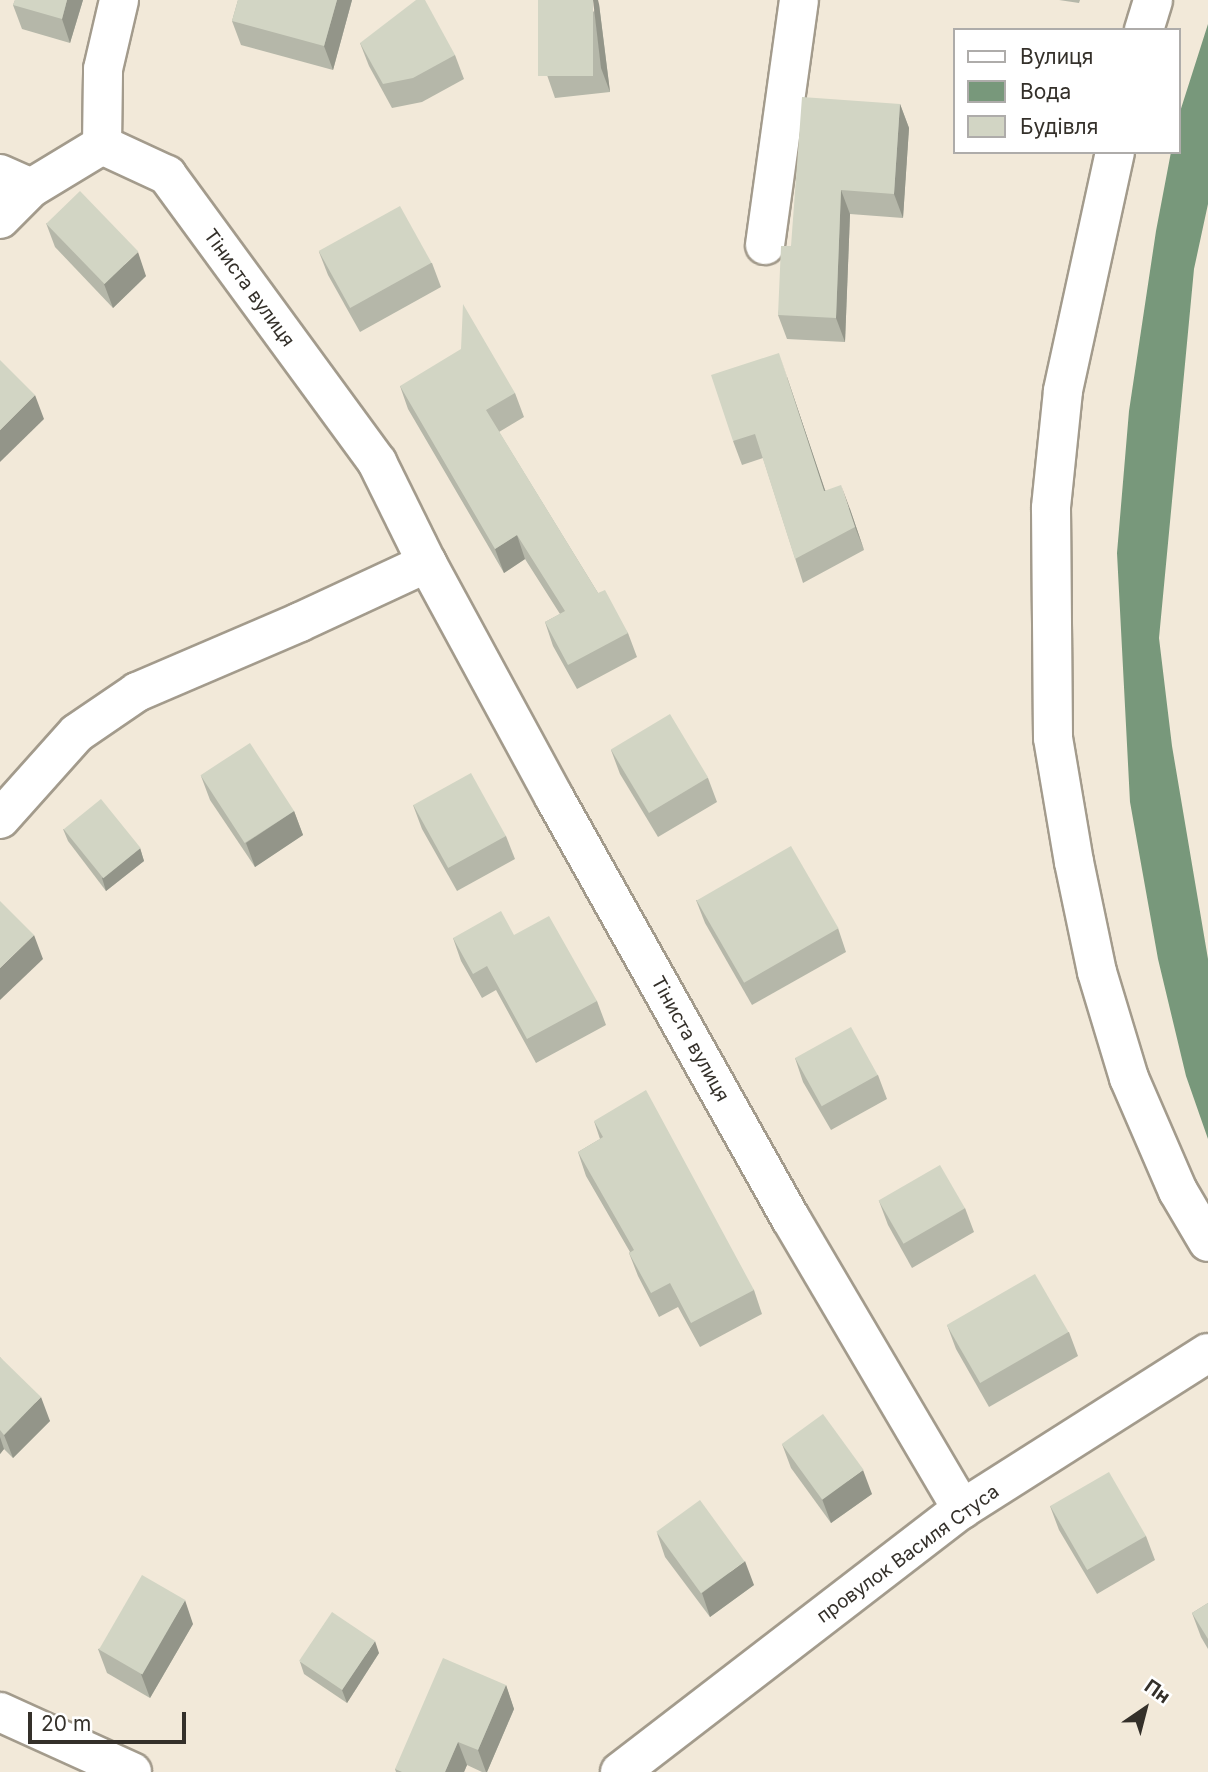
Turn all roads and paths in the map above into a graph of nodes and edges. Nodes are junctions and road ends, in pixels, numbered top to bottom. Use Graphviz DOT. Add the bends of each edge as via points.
graph roads {
  1 [pos="120,0"];
  2 [pos="799,0"];
  3 [pos="1153,0"];
  4 [pos="1145,28"];
  5 [pos="102,145"];
  6 [pos="1115,154"];
  7 [pos="15,181"];
  8 [pos="0,219"];
  9 [pos="765,245"];
  10 [pos="427,563"];
  11 [pos="0,819"];
  12 [pos="1208,1242"];
  13 [pos="1208,1353"];
  14 [pos="962,1509"];
  15 [pos="0,1712"];
  16 [pos="132,1772"];
  17 [pos="620,1772"];
  1 -- 5 [label="street" via="103,69"];
  2 -- 9 [label="street"];
  3 -- 4 [label="street"];
  5 -- 7 [label="street"];
  5 -- 10 [label="street, Тіниста вулиця" via="166,175 377,462"];
  6 -- 12 [label="street" via="1063,391 1051,508 1053,738 1097,972 1129,1078 1178,1191"];
  7 -- 8 [label="street"];
  10 -- 11 [label="street" via="137,691 77,733"];
  10 -- 14 [label="street, Тіниста вулиця" via="791,1219"];
  13 -- 14 [label="street, провулок Василя Стуса"];
  14 -- 17 [label="street, провулок Василя Стуса"];
  15 -- 16 [label="street"];
}
